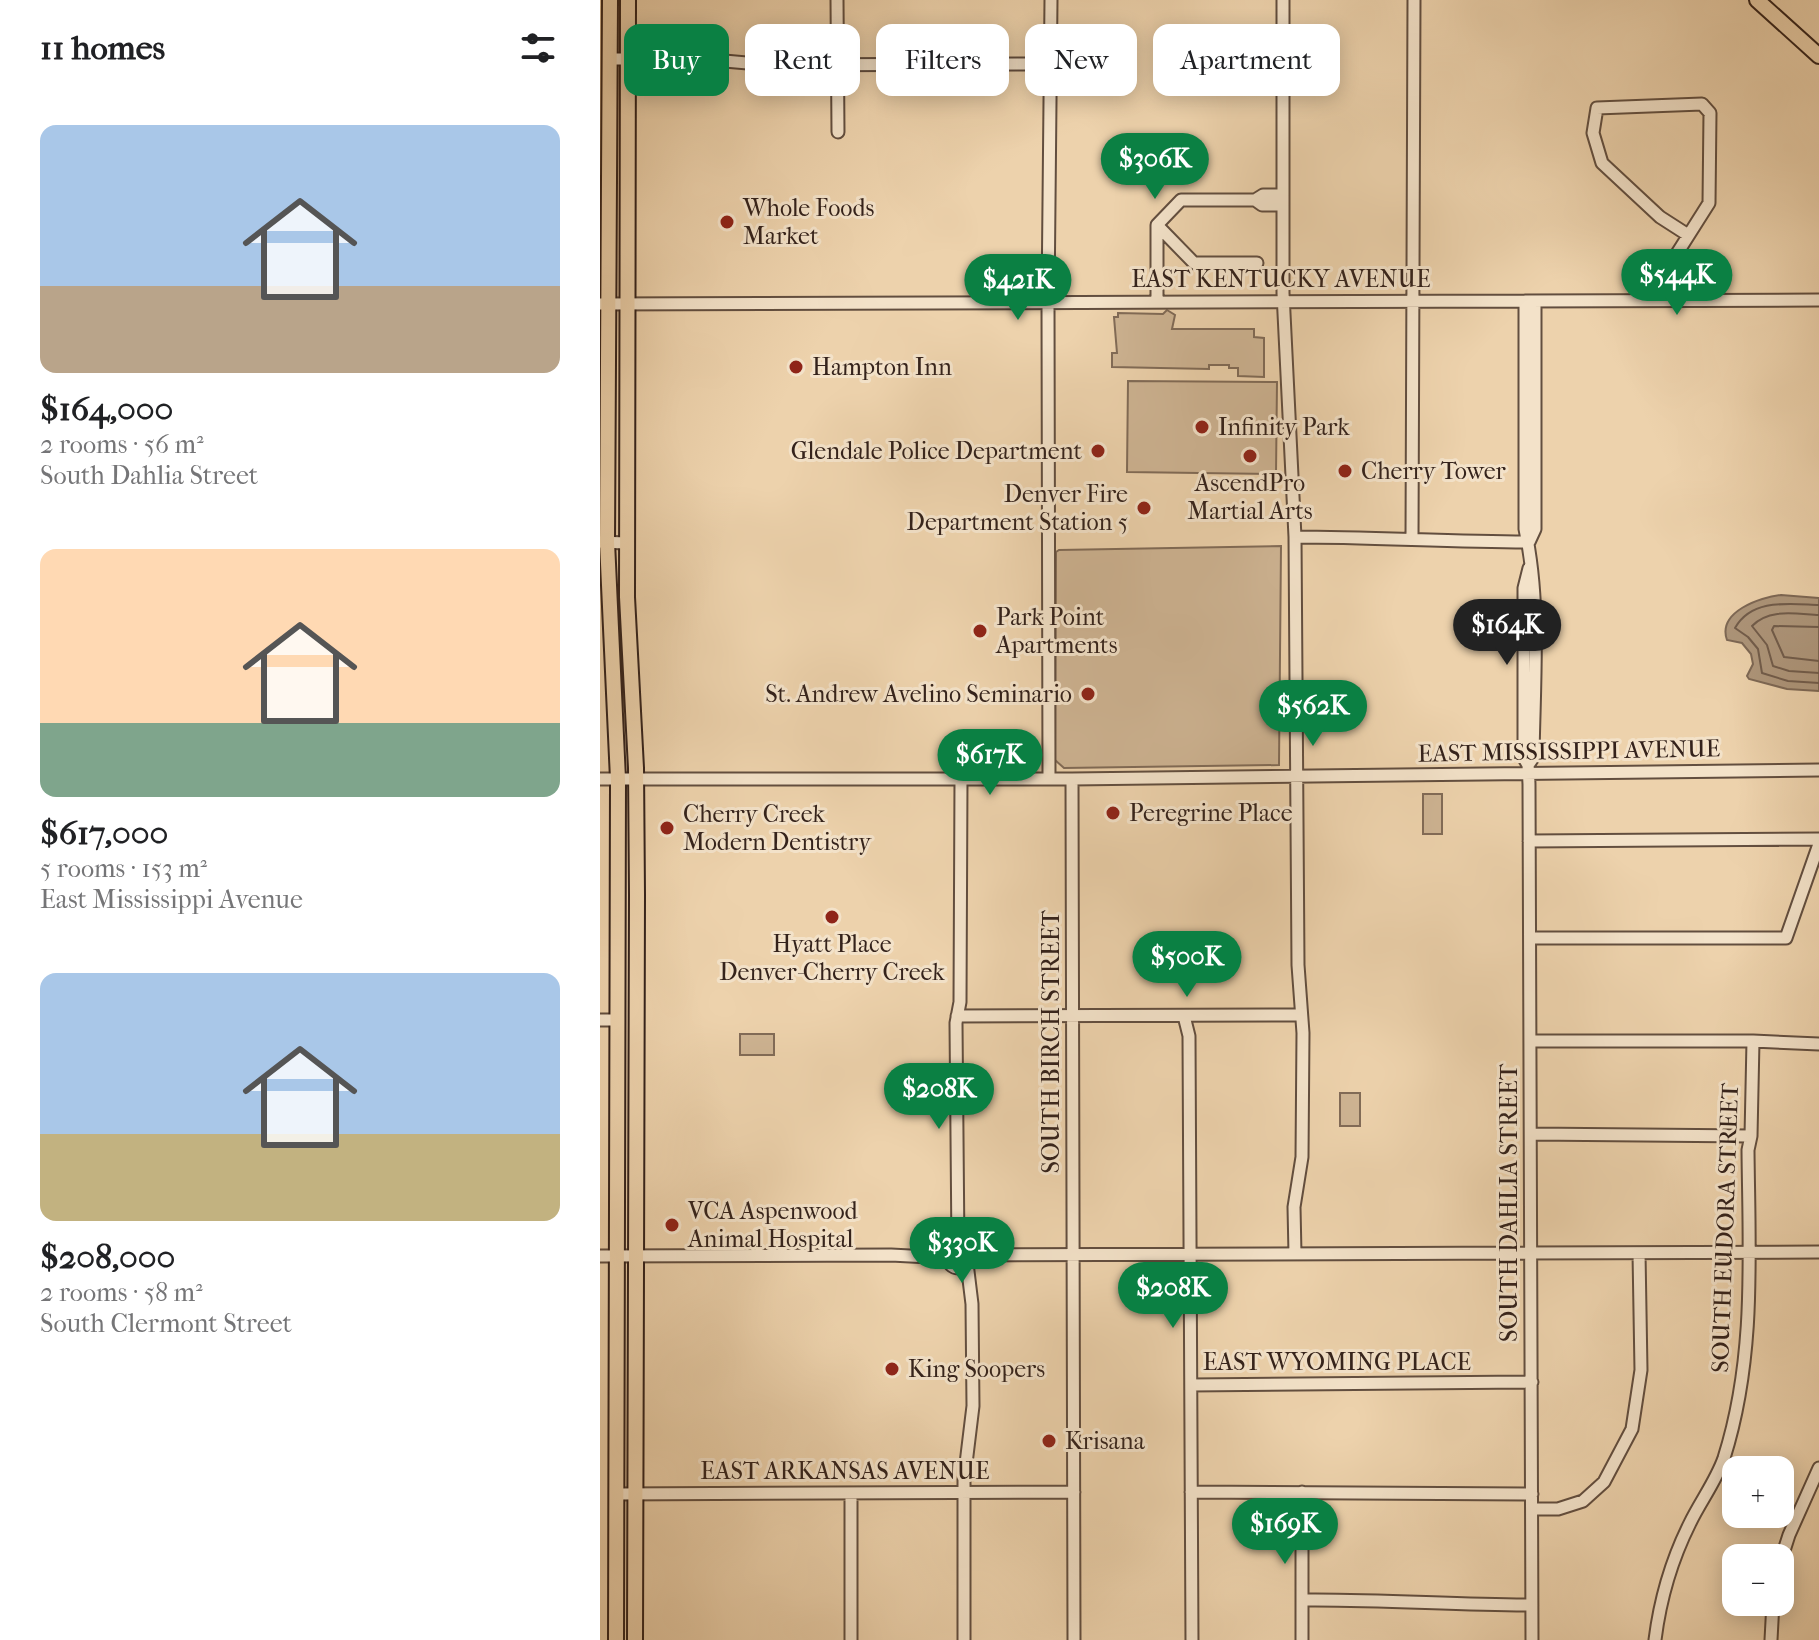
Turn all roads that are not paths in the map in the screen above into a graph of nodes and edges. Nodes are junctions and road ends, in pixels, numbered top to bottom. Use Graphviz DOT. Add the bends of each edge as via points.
graph roads {
  1 [pos="610,0"];
  2 [pos="628,0"];
  3 [pos="837,0"];
  4 [pos="1051,0"];
  5 [pos="1283,0"];
  6 [pos="1414,0"];
  7 [pos="1757,0"];
  8 [pos="628,24"];
  9 [pos="837,24"];
  10 [pos="1051,24"];
  11 [pos="1819,56"];
  12 [pos="610,59"];
  13 [pos="624,59"];
  14 [pos="1025,64"];
  15 [pos="860,65"];
  16 [pos="628,96"];
  17 [pos="837,96"];
  18 [pos="1051,96"];
  19 [pos="838,132"];
  20 [pos="1283,200"];
  21 [pos="1157,225"];
  22 [pos="1688,235"];
  23 [pos="1257,263"];
  24 [pos="1669,300"];
  25 [pos="1819,300"];
  26 [pos="1413,301"];
  27 [pos="1530,301"];
  28 [pos="1157,302"];
  29 [pos="1284,302"];
  30 [pos="605,304"];
  31 [pos="628,304"];
  32 [pos="1048,304"];
  33 [pos="1295,537"];
  34 [pos="1412,539"];
  35 [pos="604,542"];
  36 [pos="1529,542"];
  37 [pos="626,543"];
  38 [pos="1528,770"];
  39 [pos="1819,770"];
  40 [pos="1296,777"];
  41 [pos="600,779"];
  42 [pos="618,779"];
  43 [pos="636,779"];
  44 [pos="961,779"];
  45 [pos="1049,779"];
  46 [pos="1072,779"];
  47 [pos="1529,841"];
  48 [pos="1819,841"];
  49 [pos="1530,938"];
  50 [pos="1301,1015"];
  51 [pos="957,1016"];
  52 [pos="1073,1016"];
  53 [pos="1184,1016"];
  54 [pos="600,1020"];
  55 [pos="617,1020"];
  56 [pos="1530,1041"];
  57 [pos="1753,1041"];
  58 [pos="1819,1044"];
  59 [pos="1531,1134"];
  60 [pos="1751,1136"];
  61 [pos="1749,1252"];
  62 [pos="1819,1252"];
  63 [pos="1531,1253"];
  64 [pos="1639,1253"];
  65 [pos="1074,1254"];
  66 [pos="1189,1254"];
  67 [pos="1295,1254"];
  68 [pos="600,1256"];
  69 [pos="616,1256"];
  70 [pos="634,1256"];
  71 [pos="962,1259"];
  72 [pos="1532,1382"];
  73 [pos="1191,1385"];
  74 [pos="1819,1468"];
  75 [pos="964,1492"];
  76 [pos="1074,1492"];
  77 [pos="1191,1492"];
  78 [pos="1302,1492"];
  79 [pos="851,1493"];
  80 [pos="617,1494"];
  81 [pos="634,1494"];
  82 [pos="1532,1494"];
  83 [pos="1532,1509"];
  84 [pos="1786,1544"];
  85 [pos="1302,1600"];
  86 [pos="1532,1605"];
  87 [pos="1772,1616"];
  88 [pos="616,1640"];
  89 [pos="635,1640"];
  90 [pos="851,1640"];
  91 [pos="964,1640"];
  92 [pos="1074,1640"];
  93 [pos="1192,1640"];
  94 [pos="1302,1640"];
  95 [pos="1532,1640"];
  96 [pos="1655,1640"];
  97 [pos="1771,1640"];
  1 -- 12 [label="main road"];
  2 -- 8 [label="main road"];
  3 -- 9 [label="street"];
  4 -- 10 [label="street"];
  5 -- 20 [label="street"];
  6 -- 26 [label="street"];
  7 -- 11 [label="main road"];
  12 -- 13 [label="street"];
  12 -- 30 [label="main road"];
  14 -- 15 [label="street"];
  16 -- 31 [label="main road"];
  17 -- 19 [label="street"];
  18 -- 32 [label="street"];
  20 -- 21 [label="street" via="1263,195 1255,200 1181,200"];
  20 -- 29 [label="street"];
  21 -- 23 [label="street" via="1194,263"];
  21 -- 28 [label="street"];
  22 -- 22 [label="street" via="1709,203 1710,113 1702,104 1597,108 1593,133 1602,163 1660,217"];
  22 -- 24 [label="street" via="1670,268"];
  24 -- 25 [label="street, EAST KENTUCKY AVENUE"];
  24 -- 27 [label="street, EAST KENTUCKY AVENUE"];
  26 -- 27 [label="street, EAST KENTUCKY AVENUE"];
  26 -- 29 [label="street, EAST KENTUCKY AVENUE"];
  26 -- 34 [label="street"];
  27 -- 36 [label="street, SOUTH DAHLIA STREET" via="1535,529"];
  28 -- 29 [label="street, EAST KENTUCKY AVENUE"];
  28 -- 32 [label="street, EAST KENTUCKY AVENUE"];
  29 -- 33 [label="street"];
  30 -- 31 [label="street, EAST KENTUCKY AVENUE"];
  30 -- 35 [label="main road"];
  31 -- 32 [label="street, EAST KENTUCKY AVENUE"];
  31 -- 37 [label="main road"];
  32 -- 45 [label="street"];
  33 -- 34 [label="street"];
  33 -- 40 [label="street"];
  34 -- 36 [label="street"];
  35 -- 37 [label="street"];
  35 -- 42 [label="main road"];
  36 -- 38 [label="street, SOUTH DAHLIA STREET" via="1534,692 1533,758"];
  37 -- 43 [label="main road"];
  38 -- 39 [label="street, EAST MISSISSIPPI AVENUE"];
  38 -- 40 [label="street, EAST MISSISSIPPI AVENUE"];
  38 -- 47 [label="street, SOUTH DAHLIA STREET"];
  40 -- 46 [label="street, EAST MISSISSIPPI AVENUE"];
  40 -- 50 [label="street"];
  41 -- 42 [label="street, EAST MISSISSIPPI AVENUE"];
  42 -- 43 [label="street, EAST MISSISSIPPI AVENUE"];
  42 -- 55 [label="main road"];
  43 -- 44 [label="street, EAST MISSISSIPPI AVENUE"];
  43 -- 70 [label="main road"];
  44 -- 45 [label="street, EAST MISSISSIPPI AVENUE"];
  44 -- 51 [label="street"];
  45 -- 46 [label="street, EAST MISSISSIPPI AVENUE"];
  46 -- 52 [label="street, SOUTH BIRCH STREET"];
  47 -- 48 [label="street"];
  47 -- 49 [label="street, SOUTH DAHLIA STREET"];
  48 -- 49 [label="street" via="1786,938"];
  49 -- 56 [label="street, SOUTH DAHLIA STREET"];
  50 -- 53 [label="street"];
  50 -- 67 [label="street" via="1302,1157 1294,1207"];
  51 -- 52 [label="street"];
  51 -- 71 [label="street"];
  52 -- 53 [label="street"];
  52 -- 65 [label="street, SOUTH BIRCH STREET"];
  53 -- 66 [label="street" via="1189,1036"];
  54 -- 55 [label="street"];
  55 -- 69 [label="main road"];
  56 -- 57 [label="street"];
  56 -- 59 [label="street, SOUTH DAHLIA STREET"];
  57 -- 58 [label="street"];
  57 -- 60 [label="street, SOUTH EUDORA STREET"];
  59 -- 60 [label="street"];
  59 -- 63 [label="street, SOUTH DAHLIA STREET"];
  60 -- 61 [label="street, SOUTH EUDORA STREET"];
  61 -- 62 [label="street"];
  61 -- 64 [label="street"];
  61 -- 96 [label="street, SOUTH EUDORA STREET" via="1748,1341 1741,1388 1723,1461 1673,1564"];
  63 -- 64 [label="street"];
  63 -- 67 [label="street"];
  63 -- 72 [label="street, SOUTH DAHLIA STREET"];
  64 -- 83 [label="street" via="1641,1370 1632,1429 1604,1482 1583,1501 1558,1509"];
  65 -- 66 [label="street"];
  65 -- 71 [label="street"];
  65 -- 76 [label="street, SOUTH BIRCH STREET"];
  66 -- 67 [label="street"];
  66 -- 73 [label="street"];
  68 -- 69 [label="street"];
  69 -- 70 [label="street"];
  69 -- 80 [label="main road"];
  70 -- 71 [label="street" via="948,1258 952,1250"];
  70 -- 81 [label="main road"];
  71 -- 75 [label="street" via="972,1311 972,1423"];
  72 -- 73 [label="street, EAST WYOMING PLACE"];
  72 -- 82 [label="street, SOUTH DAHLIA STREET"];
  73 -- 77 [label="street"];
  74 -- 84 [label="street"];
  75 -- 76 [label="street, EAST ARKANSAS AVENUE"];
  75 -- 79 [label="street, EAST ARKANSAS AVENUE"];
  75 -- 91 [label="street"];
  76 -- 92 [label="street, SOUTH BIRCH STREET"];
  77 -- 78 [label="street"];
  77 -- 93 [label="street"];
  78 -- 82 [label="street"];
  78 -- 85 [label="street"];
  79 -- 81 [label="street, EAST ARKANSAS AVENUE"];
  79 -- 90 [label="street"];
  80 -- 81 [label="street, EAST ARKANSAS AVENUE"];
  80 -- 88 [label="main road"];
  81 -- 89 [label="main road"];
  82 -- 83 [label="street, SOUTH DAHLIA STREET"];
  83 -- 86 [label="street, SOUTH DAHLIA STREET"];
  85 -- 86 [label="street"];
  85 -- 94 [label="street"];
  86 -- 95 [label="street, SOUTH DAHLIA STREET"];
  87 -- 97 [label="street"];
}
